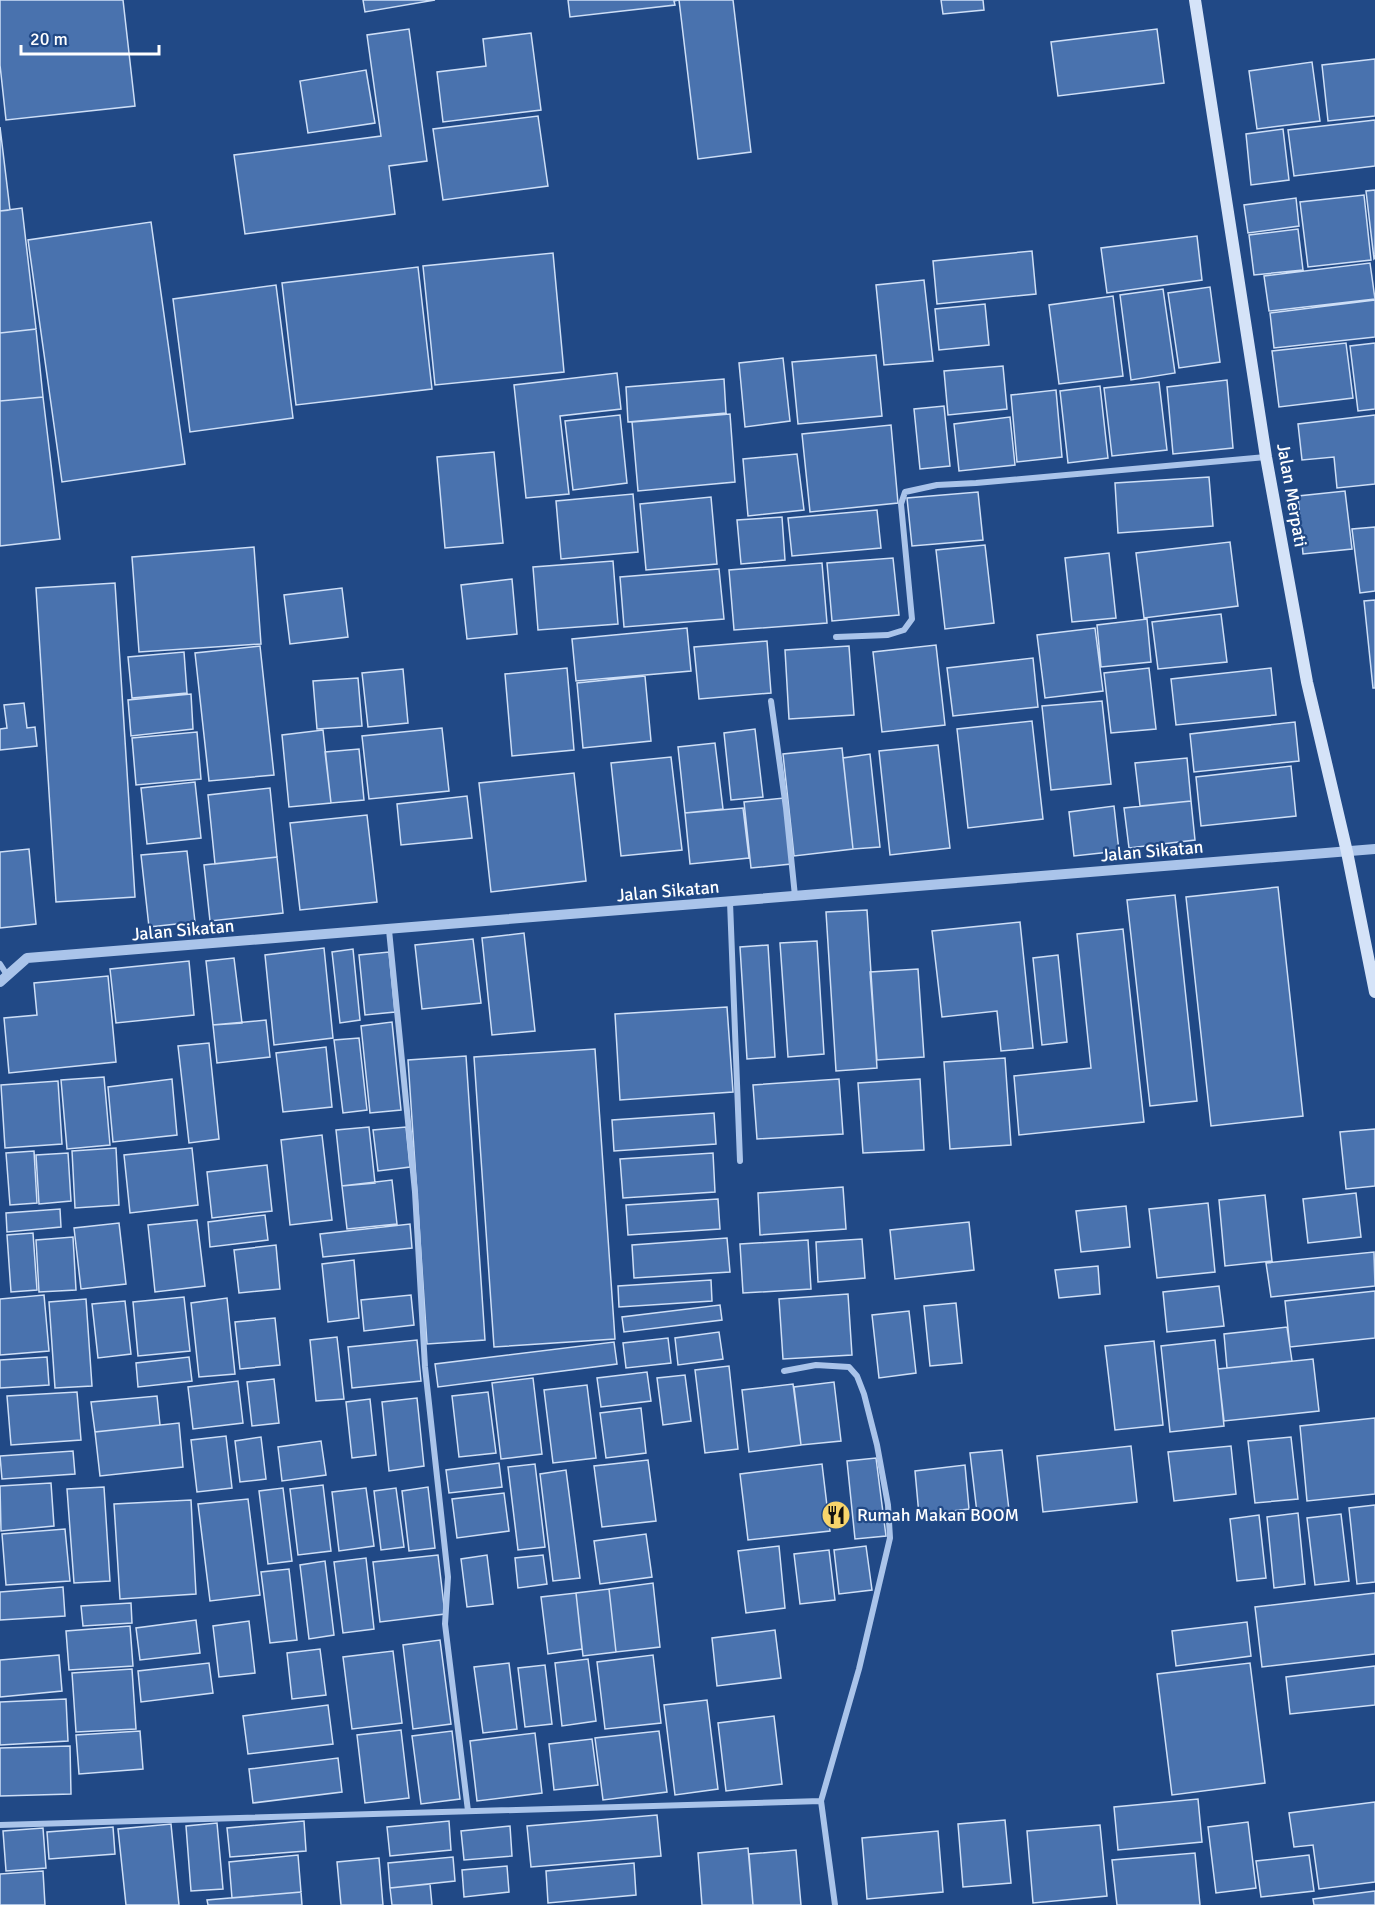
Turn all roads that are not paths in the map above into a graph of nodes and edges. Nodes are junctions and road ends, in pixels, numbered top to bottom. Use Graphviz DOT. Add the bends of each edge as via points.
graph roads {
  1 [pos="1195,0"];
  2 [pos="1266,457"];
  3 [pos="836,637"];
  4 [pos="771,701"];
  5 [pos="1375,849"];
  6 [pos="1347,852"];
  7 [pos="795,897"];
  8 [pos="729,902"];
  9 [pos="389,930"];
  10 [pos="0,964"];
  11 [pos="3,978"];
  12 [pos="1375,992"];
  13 [pos="740,1161"];
  14 [pos="784,1371"];
  15 [pos="821,1801"];
  16 [pos="468,1811"];
  17 [pos="0,1825"];
  18 [pos="835,1905"];
  1 -- 2 [label="main road, Jalan Merpati"];
  2 -- 3 [label="street" via="937,485 905,492 901,504 912,619 904,630 888,635"];
  2 -- 6 [label="main road, Jalan Merpati" via="1307,682"];
  4 -- 7 [label="street"];
  5 -- 6 [label="street, Jalan Sikatan"];
  6 -- 7 [label="street, Jalan Sikatan"];
  6 -- 12 [label="main road, Jalan Merpati"];
  7 -- 8 [label="street, Jalan Sikatan"];
  8 -- 9 [label="street, Jalan Sikatan"];
  8 -- 13 [label="street"];
  9 -- 11 [label="street, Jalan Sikatan" via="27,958"];
  9 -- 16 [label="street" via="415,1191 425,1367 448,1577 445,1624"];
  10 -- 11 [label="street"];
  14 -- 15 [label="street" via="816,1365 849,1367 857,1376 872,1424 888,1505 890,1538 859,1669"];
  15 -- 16 [label="street"];
  15 -- 18 [label="street"];
  16 -- 17 [label="street"];
}
